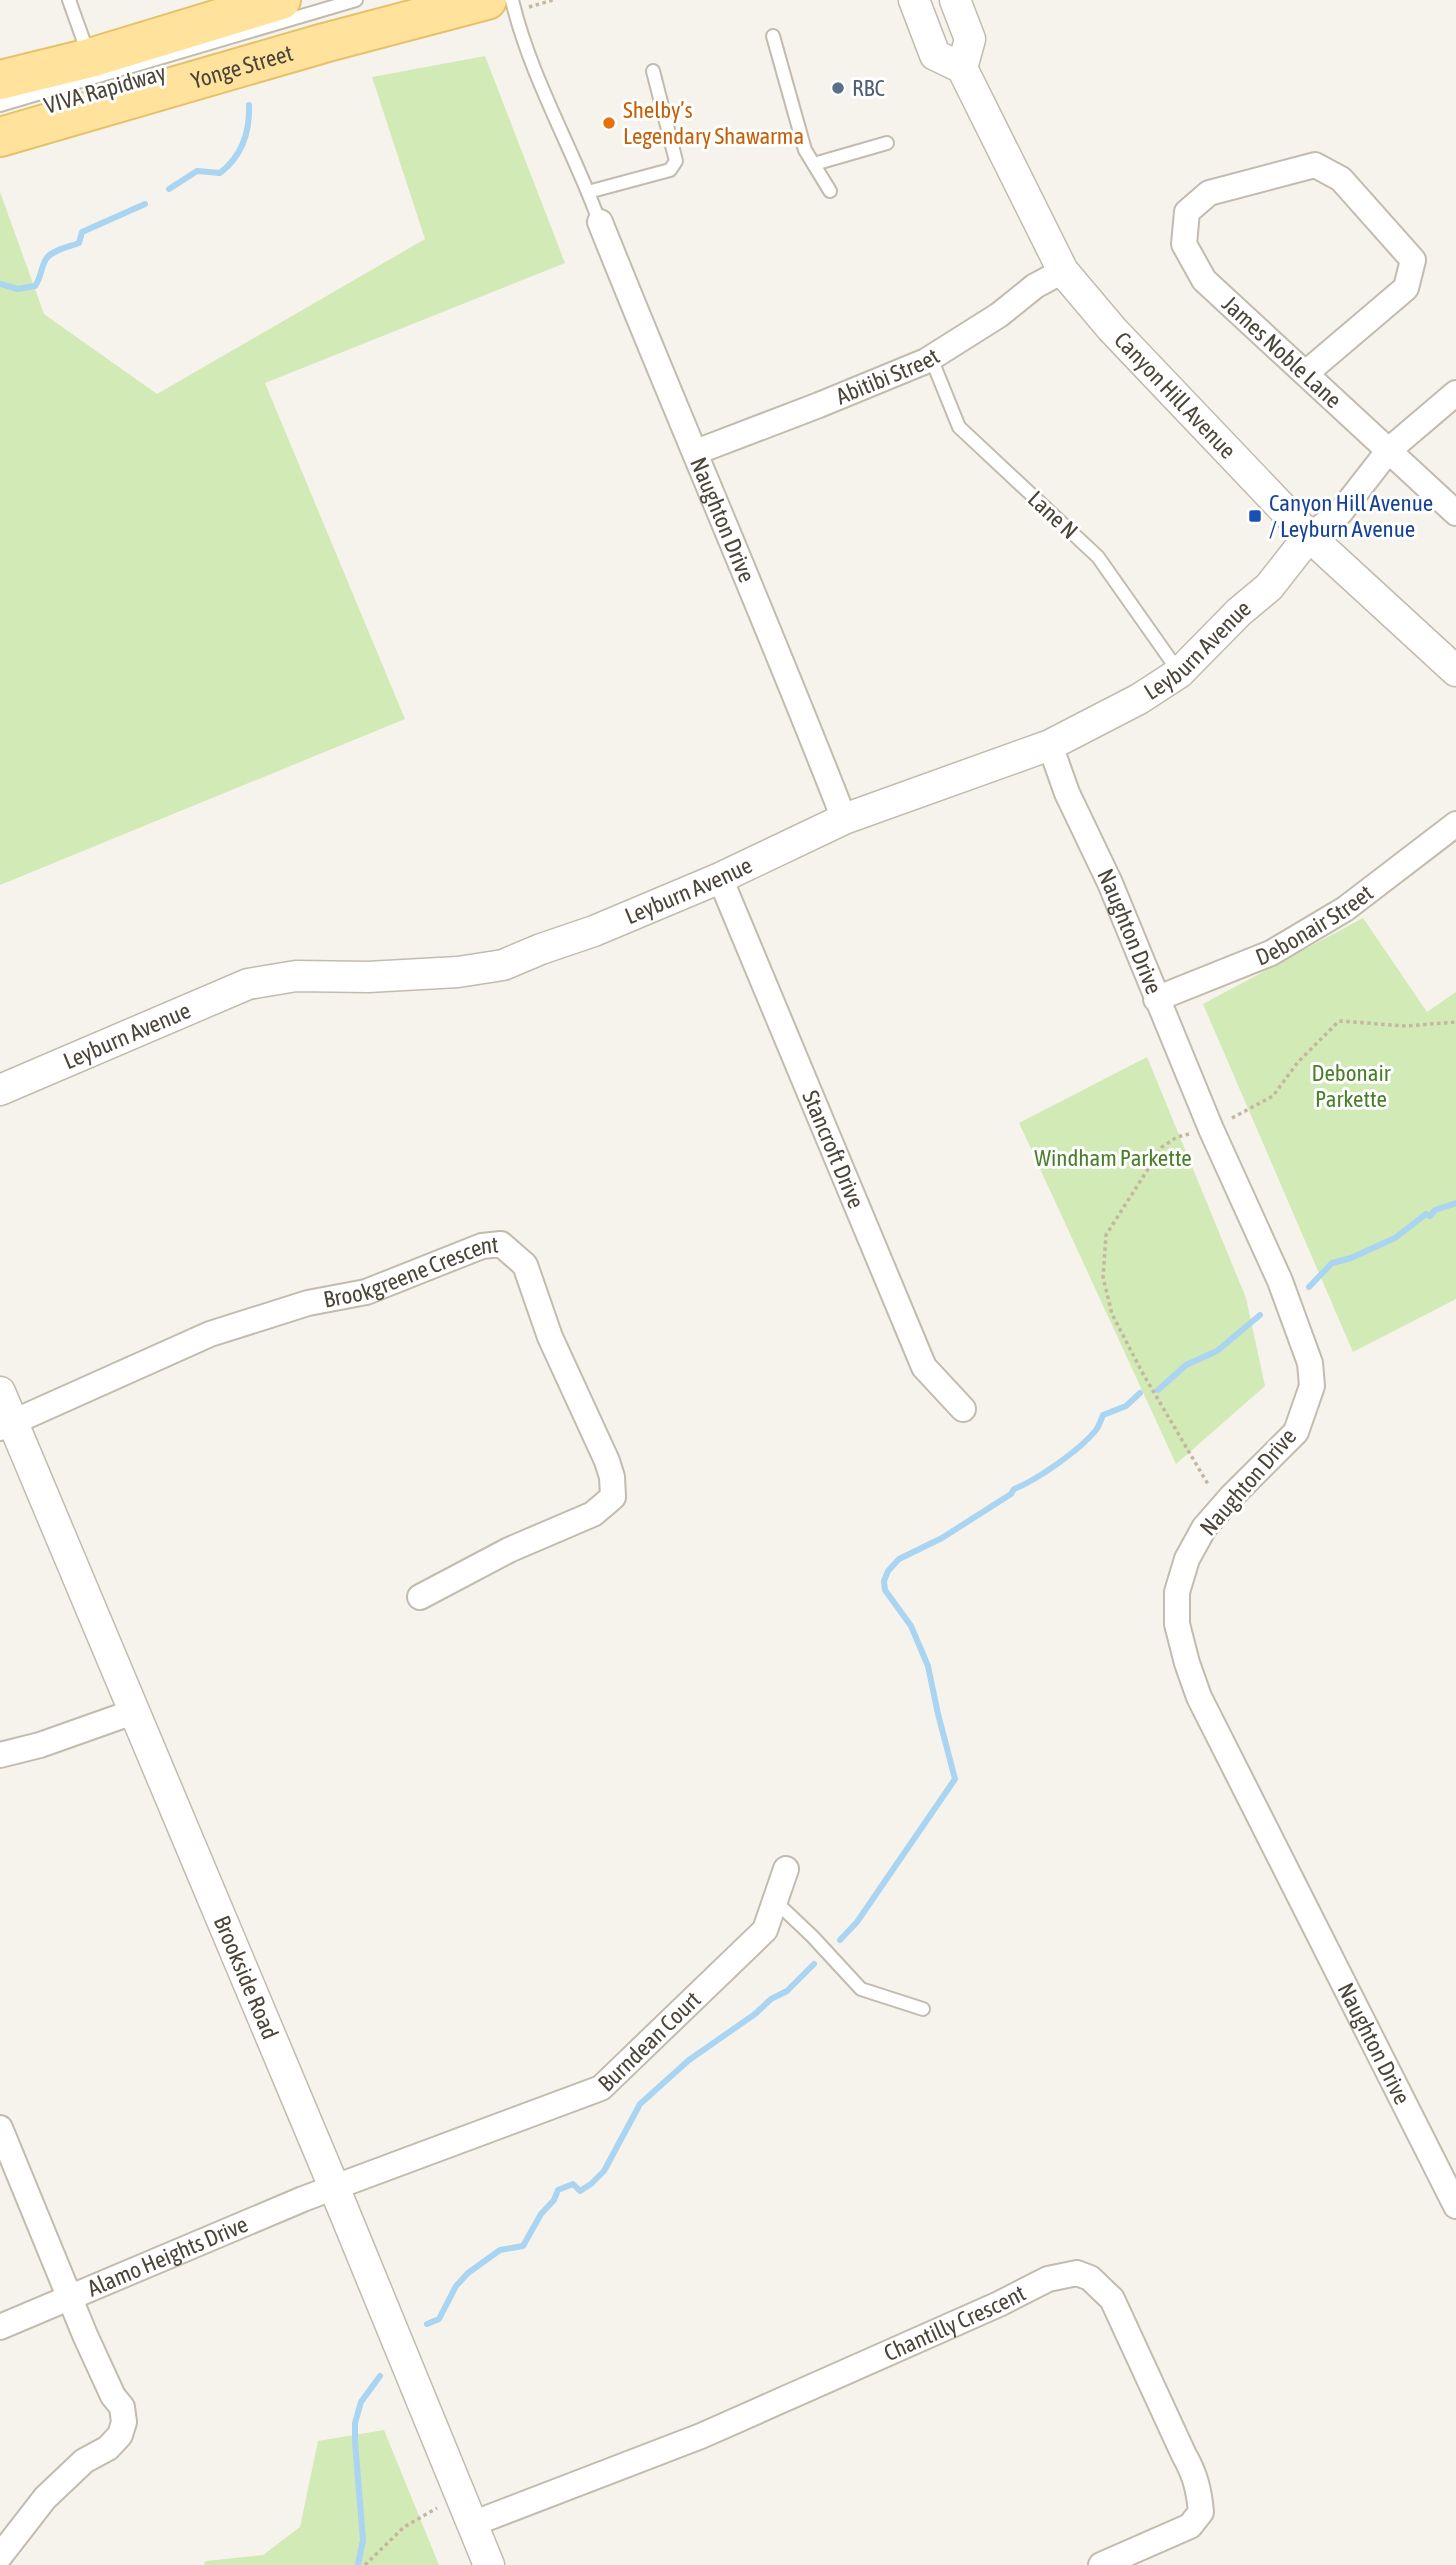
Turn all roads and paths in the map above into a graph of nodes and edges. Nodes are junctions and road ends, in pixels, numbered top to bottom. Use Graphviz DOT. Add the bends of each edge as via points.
graph roads {
  1 [pos="69,0"];
  2 [pos="281,0"];
  3 [pos="356,0"];
  4 [pos="486,0"];
  5 [pos="512,0"];
  6 [pos="914,0"];
  7 [pos="955,0"];
  8 [pos="773,36"];
  9 [pos="90,58"];
  10 [pos="962,68"];
  11 [pos="653,71"];
  12 [pos="0,80"];
  13 [pos="0,105"];
  14 [pos="0,137"];
  15 [pos="887,143"];
  16 [pos="814,164"];
  17 [pos="830,191"];
  18 [pos="588,192"];
  19 [pos="599,220"];
  20 [pos="1063,271"];
  21 [pos="931,358"];
  22 [pos="1306,373"];
  23 [pos="1456,393"];
  24 [pos="1390,450"];
  25 [pos="696,452"];
  26 [pos="1456,513"];
  27 [pos="1309,536"];
  28 [pos="1456,671"];
  29 [pos="1179,673"];
  30 [pos="1050,745"];
  31 [pos="844,818"];
  32 [pos="1456,824"];
  33 [pos="720,878"];
  34 [pos="1156,999"];
  35 [pos="1456,1022"];
  36 [pos="0,1090"];
  37 [pos="1211,1129"];
  38 [pos="0,1392"];
  39 [pos="963,1409"];
  40 [pos="6,1425"];
  41 [pos="1222,1507"];
  42 [pos="420,1597"];
  43 [pos="135,1712"];
  44 [pos="0,1755"];
  45 [pos="786,1869"];
  46 [pos="775,1901"];
  47 [pos="923,2009"];
  48 [pos="0,2128"];
  49 [pos="334,2187"];
  50 [pos="1456,2206"];
  51 [pos="70,2297"];
  52 [pos="0,2327"];
  53 [pos="443,2504"];
  54 [pos="472,2524"];
  55 [pos="0,2556"];
  56 [pos="365,2565"];
  57 [pos="489,2565"];
  58 [pos="1101,2565"];
  1 -- 9 [label="lane"];
  2 -- 9 [label="main road"];
  3 -- 13 [label="lane, VIVA Rapidway"];
  4 -- 14 [label="main road, Yonge Street"];
  5 -- 18 [label="lane" via="520,32"];
  6 -- 10 [label="street" via="935,55"];
  7 -- 10 [label="street" via="970,39"];
  8 -- 16 [label="lane" via="805,150"];
  9 -- 12 [label="main road"];
  10 -- 20 [label="street, Canyon Hill Avenue"];
  11 -- 18 [label="lane" via="676,161 670,170"];
  15 -- 16 [label="lane"];
  16 -- 17 [label="lane"];
  18 -- 19 [label="lane"];
  19 -- 25 [label="street, Naughton Drive"];
  20 -- 21 [label="street, Abitibi Street"];
  20 -- 27 [label="street, Canyon Hill Avenue" via="1112,330"];
  21 -- 25 [label="street, Abitibi Street"];
  21 -- 29 [label="lane, Lane N" via="959,426 1098,557"];
  22 -- 22 [label="street, James Noble Lane" via="1406,288 1413,260 1341,179 1315,165 1209,193 1187,212 1184,244 1204,280"];
  22 -- 24 [label="street, James Noble Lane"];
  23 -- 24 [label="street"];
  24 -- 26 [label="street, James Noble Lane"];
  24 -- 27 [label="street" via="1340,513"];
  25 -- 31 [label="street, Naughton Drive"];
  27 -- 28 [label="street, Canyon Hill Avenue"];
  27 -- 29 [label="street, Leyburn Avenue" via="1269,587"];
  29 -- 30 [label="street, Leyburn Avenue"];
  30 -- 31 [label="street, Leyburn Avenue"];
  30 -- 34 [label="street, Naughton Drive"];
  31 -- 33 [label="street, Leyburn Avenue"];
  32 -- 34 [label="street, Debonair Street" via="1345,909 1271,953"];
  33 -- 36 [label="street, Leyburn Avenue" via="503,965 458,972 296,976 248,984"];
  33 -- 39 [label="street, Stancroft Drive" via="924,1367"];
  34 -- 37 [label="street, Naughton Drive"];
  35 -- 37 [label="path" via="1406,1026 1339,1021 1298,1062 1273,1096"];
  37 -- 41 [label="street, Naughton Drive" via="1280,1281 1310,1363 1312,1385 1297,1432"];
  37 -- 41 [label="path" via="1177,1137 1162,1146 1106,1235 1103,1277 1112,1314"];
  38 -- 40 [label="street, Brookside Road"];
  40 -- 42 [label="street, Brookgreene Crescent" via="210,1334 308,1303 366,1292 482,1246 501,1244 526,1265 550,1337 607,1461 613,1497 593,1514 509,1550"];
  40 -- 43 [label="street, Brookside Road"];
  41 -- 50 [label="street, Naughton Drive" via="1187,1559 1177,1592 1177,1625 1187,1663 1199,1697"];
  43 -- 44 [label="street"];
  43 -- 49 [label="street, Brookside Road"];
  45 -- 46 [label="street, Burndean Court"];
  46 -- 47 [label="lane" via="861,1989"];
  46 -- 49 [label="street, Burndean Court" via="765,1930 601,2088"];
  48 -- 51 [label="street"];
  49 -- 51 [label="street, Alamo Heights Drive"];
  49 -- 54 [label="street, Brookside Road"];
  51 -- 52 [label="street, Alamo Heights Drive"];
  51 -- 55 [label="street" via="122,2407 124,2422 108,2448 84,2461 45,2498"];
  53 -- 56 [label="path" via="404,2528"];
  54 -- 57 [label="street, Brookside Road"];
  54 -- 58 [label="street, Chantilly Crescent" via="701,2436 1048,2278 1077,2273 1090,2278 1111,2299 1195,2474 1201,2512 1190,2526"];
}
